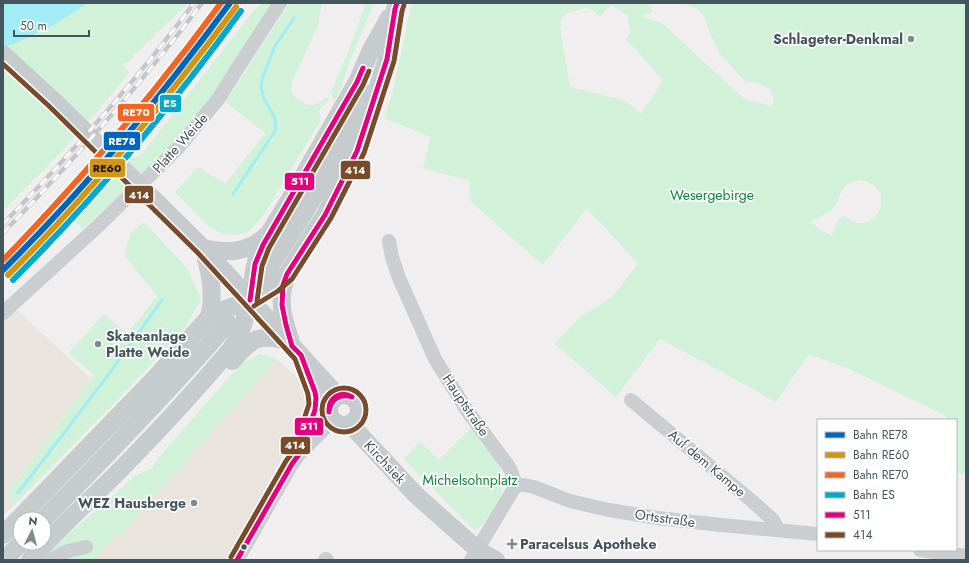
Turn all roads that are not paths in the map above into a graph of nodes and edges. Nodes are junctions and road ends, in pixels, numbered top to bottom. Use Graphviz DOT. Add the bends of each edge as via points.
graph roads {
  1 [pos="280,3"];
  2 [pos="396,6"];
  3 [pos="3,54"];
  4 [pos="268,234"];
  5 [pos="389,241"];
  6 [pos="203,248"];
  7 [pos="266,272"];
  8 [pos="287,274"];
  9 [pos="250,300"];
  10 [pos="3,313"];
  11 [pos="209,317"];
  12 [pos="228,323"];
  13 [pos="293,347"];
  14 [pos="192,394"];
  15 [pos="338,396"];
  16 [pos="631,400"];
  17 [pos="333,420"];
  18 [pos="354,421"];
  19 [pos="300,453"];
  20 [pos="516,485"];
  21 [pos="52,511"];
  22 [pos="778,530"];
  23 [pos="817,534"];
  24 [pos="3,535"];
  25 [pos="86,547"];
  26 [pos="12,551"];
  27 [pos="928,551"];
  28 [pos="475,555"];
  29 [pos="966,556"];
  30 [pos="4,560"];
  31 [pos="30,560"];
  32 [pos="50,560"];
  33 [pos="238,560"];
  34 [pos="496,560"];
  1 -- 10 [label="street, Platte Weide" via="219,98 178,148"];
  2 -- 4 [label="main road" via="370,50 357,82"];
  2 -- 7 [label="main road" via="365,93 341,146 298,224"];
  2 -- 8 [label="main road" via="387,59 357,151 325,215"];
  3 -- 6 [label="main road"];
  4 -- 6 [label="main road" via="252,247 237,251"];
  4 -- 9 [label="main road" via="255,264"];
  5 -- 20 [label="street, Hauptstraße" via="399,278 435,359 468,412 507,464"];
  6 -- 9 [label="main road"];
  6 -- 11 [label="main road" via="212,288"];
  8 -- 9 [label="main road" via="282,280"];
  8 -- 13 [label="main road" via="282,291 282,304"];
  9 -- 11 [label="main road"];
  9 -- 13 [label="main road"];
  9 -- 14 [label="main road" via="236,341"];
  11 -- 24 [label="main road" via="155,378"];
  12 -- 21 [label="main road" via="158,402"];
  13 -- 14 [label="main road" via="270,338 253,340 216,379"];
  13 -- 15 [label="main road"];
  13 -- 19 [label="street" via="315,392 316,405"];
  14 -- 31 [label="main road"];
  15 -- 17 [label="main road" via="329,407"];
  15 -- 18 [label="main road" via="348,395 356,400 360,409"];
  16 -- 22 [label="street, Auf dem Kampe" via="773,520"];
  17 -- 18 [label="main road" via="341,425"];
  17 -- 19 [label="street"];
  18 -- 28 [label="main road, Kirchsiek" via="416,495"];
  19 -- 33 [label="street"];
  20 -- 22 [label="street, Ortsstraße" via="524,485 570,501 609,510 658,518"];
  20 -- 28 [label="street"];
  22 -- 23 [label="street, Ortsstraße"];
  25 -- 32 [label="street" via="68,551"];
  26 -- 30 [label="main road"];
  27 -- 29 [label="street"];
  28 -- 34 [label="main road, Kirchsiek"];
}
